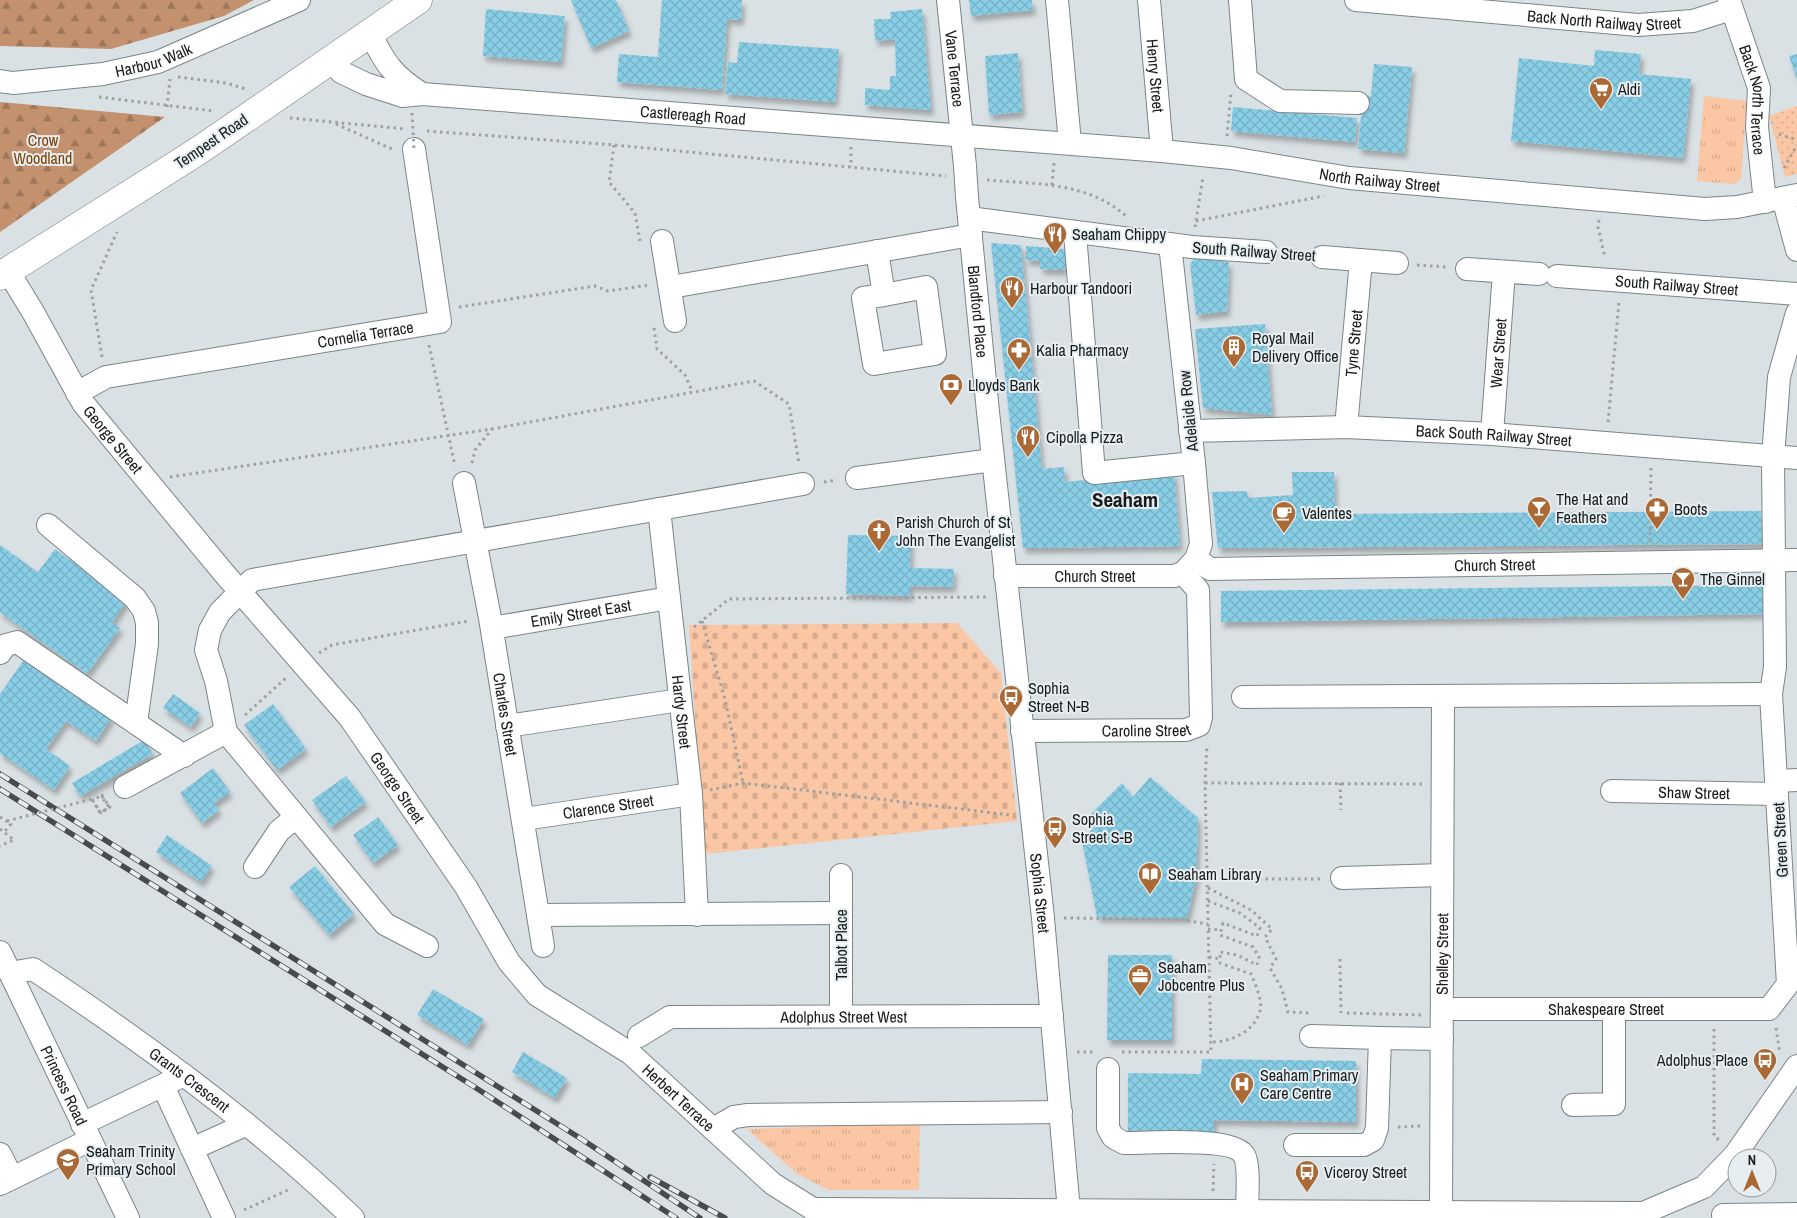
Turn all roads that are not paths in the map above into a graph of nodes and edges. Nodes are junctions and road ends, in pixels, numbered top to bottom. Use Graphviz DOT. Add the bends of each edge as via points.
graph roads {
  1 [pos="299,0"];
  2 [pos="948,0"];
  3 [pos="1056,0"];
  4 [pos="1149,0"];
  5 [pos="1240,0"];
  6 [pos="1356,0"];
  7 [pos="415,1"];
  8 [pos="1730,5"];
  9 [pos="370,33"];
  10 [pos="331,59"];
  11 [pos="0,81"];
  12 [pos="1358,103"];
  13 [pos="414,104"];
  14 [pos="962,136"];
  15 [pos="1070,143"];
  16 [pos="1162,151"];
  17 [pos="415,154"];
  18 [pos="966,195"];
  19 [pos="1782,198"];
  20 [pos="1076,233"];
  21 [pos="662,242"];
  22 [pos="1170,244"];
  23 [pos="1797,250"];
  24 [pos="877,251"];
  25 [pos="1266,252"];
  26 [pos="1322,257"];
  27 [pos="1361,260"];
  28 [pos="1397,263"];
  29 [pos="1467,268"];
  30 [pos="1504,272"];
  31 [pos="4,274"];
  32 [pos="670,284"];
  33 [pos="884,294"];
  34 [pos="1797,294"];
  35 [pos="1797,313"];
  36 [pos="675,321"];
  37 [pos="77,393"];
  38 [pos="1346,427"];
  39 [pos="1190,431"];
  40 [pos="1492,434"];
  41 [pos="1773,456"];
  42 [pos="1797,458"];
  43 [pos="993,460"];
  44 [pos="1194,464"];
  45 [pos="857,478"];
  46 [pos="464,483"];
  47 [pos="803,484"];
  48 [pos="659,508"];
  49 [pos="48,525"];
  50 [pos="477,540"];
  51 [pos="1774,560"];
  52 [pos="1797,560"];
  53 [pos="1189,566"];
  54 [pos="1006,586"];
  55 [pos="240,592"];
  56 [pos="669,598"];
  57 [pos="491,623"];
  58 [pos="0,654"];
  59 [pos="1771,694"];
  60 [pos="1443,696"];
  61 [pos="1243,697"];
  62 [pos="680,700"];
  63 [pos="136,723"];
  64 [pos="508,726"];
  65 [pos="1022,731"];
  66 [pos="226,732"];
  67 [pos="184,756"];
  68 [pos="1783,785"];
  69 [pos="125,788"];
  70 [pos="1612,791"];
  71 [pos="691,794"];
  72 [pos="296,817"];
  73 [pos="524,819"];
  74 [pos="255,867"];
  75 [pos="841,875"];
  76 [pos="1442,875"];
  77 [pos="1337,878"];
  78 [pos="841,913"];
  79 [pos="697,915"];
  80 [pos="538,916"];
  81 [pos="427,946"];
  82 [pos="543,946"];
  83 [pos="0,952"];
  84 [pos="10,973"];
  85 [pos="537,994"];
  86 [pos="1770,1008"];
  87 [pos="1614,1010"];
  88 [pos="1442,1012"];
  89 [pos="841,1016"];
  90 [pos="1052,1016"];
  91 [pos="639,1036"];
  92 [pos="1311,1036"];
  93 [pos="1380,1038"];
  94 [pos="1442,1039"];
  95 [pos="1109,1058"];
  96 [pos="1792,1059"];
  97 [pos="183,1075"];
  98 [pos="163,1086"];
  99 [pos="1573,1105"];
  100 [pos="1061,1112"];
  101 [pos="245,1125"];
  102 [pos="713,1130"];
  103 [pos="86,1132"];
  104 [pos="1295,1145"];
  105 [pos="192,1149"];
  106 [pos="0,1154"];
  107 [pos="6,1181"];
  108 [pos="1704,1187"];
  109 [pos="1069,1211"];
  110 [pos="1247,1212"];
  111 [pos="816,1213"];
  112 [pos="1449,1214"];
  113 [pos="1797,1214"];
  114 [pos="230,1216"];
  115 [pos="1723,1217"];
  116 [pos="128,1218"];
  117 [pos="353,1218"];
  1 -- 11 [label="street, Harbour Walk" via="158,62 103,74 12,83"];
  2 -- 14 [label="street, Vane Terrace"];
  3 -- 15 [label="street"];
  4 -- 16 [label="street, Henry Street"];
  5 -- 12 [label="street" via="1246,80 1280,101"];
  6 -- 8 [label="street, Back North Railway Street" via="1638,25 1693,21"];
  7 -- 9 [label="main road, Tempest Road"];
  8 -- 19 [label="street, Back North Terrace" via="1759,88 1757,127"];
  9 -- 10 [label="main road, Tempest Road"];
  9 -- 13 [label="street, Castlereagh Road" via="386,64 403,82"];
  10 -- 13 [label="street, Castlereagh Road" via="341,72 403,96"];
  10 -- 31 [label="main road, Tempest Road, bridge" via="282,106 195,153"];
  13 -- 14 [label="street, Castlereagh Road"];
  14 -- 15 [label="street, North Railway Street"];
  14 -- 18 [label="street, Vane Terrace"];
  15 -- 16 [label="street, North Railway Street"];
  16 -- 19 [label="street, North Railway Street" via="1231,158 1349,178 1705,209"];
  17 -- 37 [label="street, Cornelia Terrace" via="432,317 106,377"];
  18 -- 20 [label="street, South Railway Street"];
  18 -- 24 [label="street, South Railway Street"];
  18 -- 43 [label="street, Blandford Place"];
  19 -- 23 [label="street, Back North Terrace"];
  20 -- 22 [label="street, South Railway Street"];
  20 -- 44 [label="street" via="1094,473"];
  21 -- 32 [label="street"];
  22 -- 25 [label="street, South Railway Street"];
  22 -- 39 [label="street, Adelaide Row"];
  24 -- 32 [label="street, South Railway Street"];
  24 -- 33 [label="street"];
  26 -- 27 [label="street, South Railway Street"];
  27 -- 28 [label="street, South Railway Street"];
  27 -- 38 [label="street, Tyne Street"];
  29 -- 30 [label="street, South Railway Street"];
  30 -- 34 [label="street, South Railway Street"];
  30 -- 40 [label="street, Wear Street"];
  31 -- 37 [label="street, George Street" via="33,312"];
  32 -- 36 [label="street"];
  35 -- 41 [label="street, Green Street" via="1779,378"];
  37 -- 55 [label="street, George Street"];
  38 -- 39 [label="street, Back South Railway Street"];
  38 -- 40 [label="street, Back South Railway Street"];
  39 -- 44 [label="street, Adelaide Row"];
  40 -- 41 [label="street, Back South Railway Street"];
  41 -- 42 [label="street, Back South Railway Street"];
  41 -- 51 [label="street, Green Street"];
  43 -- 45 [label="street"];
  43 -- 54 [label="street, Blandford Place"];
  44 -- 53 [label="street, Adelaide Row" via="1201,544"];
  46 -- 50 [label="street, Charles Street"];
  47 -- 48 [label="street"];
  48 -- 50 [label="street"];
  48 -- 56 [label="street, Hardy Street"];
  49 -- 63 [label="street" via="135,598 144,611 147,644"];
  50 -- 55 [label="street" via="252,580"];
  50 -- 57 [label="street, Charles Street"];
  51 -- 52 [label="street, Church Street"];
  51 -- 53 [label="street, Church Street" via="1210,569"];
  51 -- 59 [label="street, Green Street" via="1775,667"];
  53 -- 54 [label="street, Church Street" via="1174,576"];
  53 -- 65 [label="street, Caroline Street" via="1198,590 1199,725 1186,730"];
  54 -- 65 [label="street, Sophia Street"];
  55 -- 66 [label="street" via="220,612 210,630 206,650"];
  55 -- 85 [label="street, George Street" via="350,718 466,887 509,962"];
  56 -- 57 [label="street, Emily Street East"];
  56 -- 62 [label="street, Hardy Street"];
  57 -- 64 [label="street, Charles Street"];
  58 -- 63 [label="street" via="6,645 17,642"];
  59 -- 60 [label="street"];
  59 -- 68 [label="street, Green Street"];
  60 -- 61 [label="street"];
  60 -- 76 [label="street, Shelley Street"];
  62 -- 64 [label="street"];
  62 -- 71 [label="street, Hardy Street"];
  63 -- 67 [label="street"];
  64 -- 73 [label="street, Charles Street"];
  65 -- 90 [label="street, Sophia Street"];
  66 -- 67 [label="street"];
  66 -- 72 [label="street"];
  67 -- 69 [label="street"];
  68 -- 70 [label="street, Shaw Street"];
  68 -- 86 [label="street, Green Street" via="1788,984"];
  71 -- 73 [label="street, Clarence Street"];
  71 -- 79 [label="street, Hardy Street"];
  72 -- 74 [label="street" via="279,831"];
  72 -- 81 [label="street" via="385,924"];
  73 -- 80 [label="street, Charles Street"];
  75 -- 78 [label="street, Talbot Place"];
  76 -- 77 [label="street"];
  76 -- 88 [label="street, Shelley Street"];
  78 -- 79 [label="street"];
  78 -- 89 [label="street, Talbot Place"];
  79 -- 80 [label="street"];
  80 -- 82 [label="street, Charles Street"];
  83 -- 84 [label="street, Princess Road"];
  84 -- 97 [label="street, Grants Crescent" via="33,969"];
  84 -- 103 [label="street, Princess Road"];
  85 -- 102 [label="street, Herbert Terrace" via="630,1053"];
  86 -- 87 [label="street, Shakespeare Street"];
  87 -- 88 [label="street, Shakespeare Street"];
  87 -- 99 [label="street" via="1614,1104"];
  88 -- 94 [label="street, Shelley Street"];
  89 -- 90 [label="street, Adolphus Street West"];
  89 -- 91 [label="street, Adolphus Street West" via="670,1017"];
  90 -- 100 [label="street, Sophia Street"];
  92 -- 93 [label="street"];
  93 -- 94 [label="street"];
  93 -- 104 [label="street" via="1377,1128 1373,1140 1364,1145"];
  94 -- 112 [label="street, Shelley Street"];
  95 -- 110 [label="street" via="1108,1128 1113,1137 1124,1143 1214,1144 1238,1148 1245,1156"];
  96 -- 108 [label="street" via="1735,1155"];
  97 -- 98 [label="street"];
  97 -- 101 [label="street, Grants Crescent"];
  98 -- 103 [label="street"];
  98 -- 105 [label="street"];
  100 -- 102 [label="street" via="748,1114 734,1117"];
  100 -- 109 [label="street, Sophia Street"];
  101 -- 105 [label="street"];
  101 -- 117 [label="street, Grants Crescent"];
  102 -- 111 [label="street, Herbert Terrace" via="773,1184"];
  103 -- 107 [label="street"];
  103 -- 116 [label="street, Princess Road"];
  105 -- 114 [label="street"];
  106 -- 107 [label="street"];
  108 -- 112 [label="street" via="1644,1213"];
  108 -- 115 [label="street"];
  109 -- 110 [label="street"];
  109 -- 111 [label="street"];
  110 -- 112 [label="street"];
  113 -- 115 [label="street"];
}
